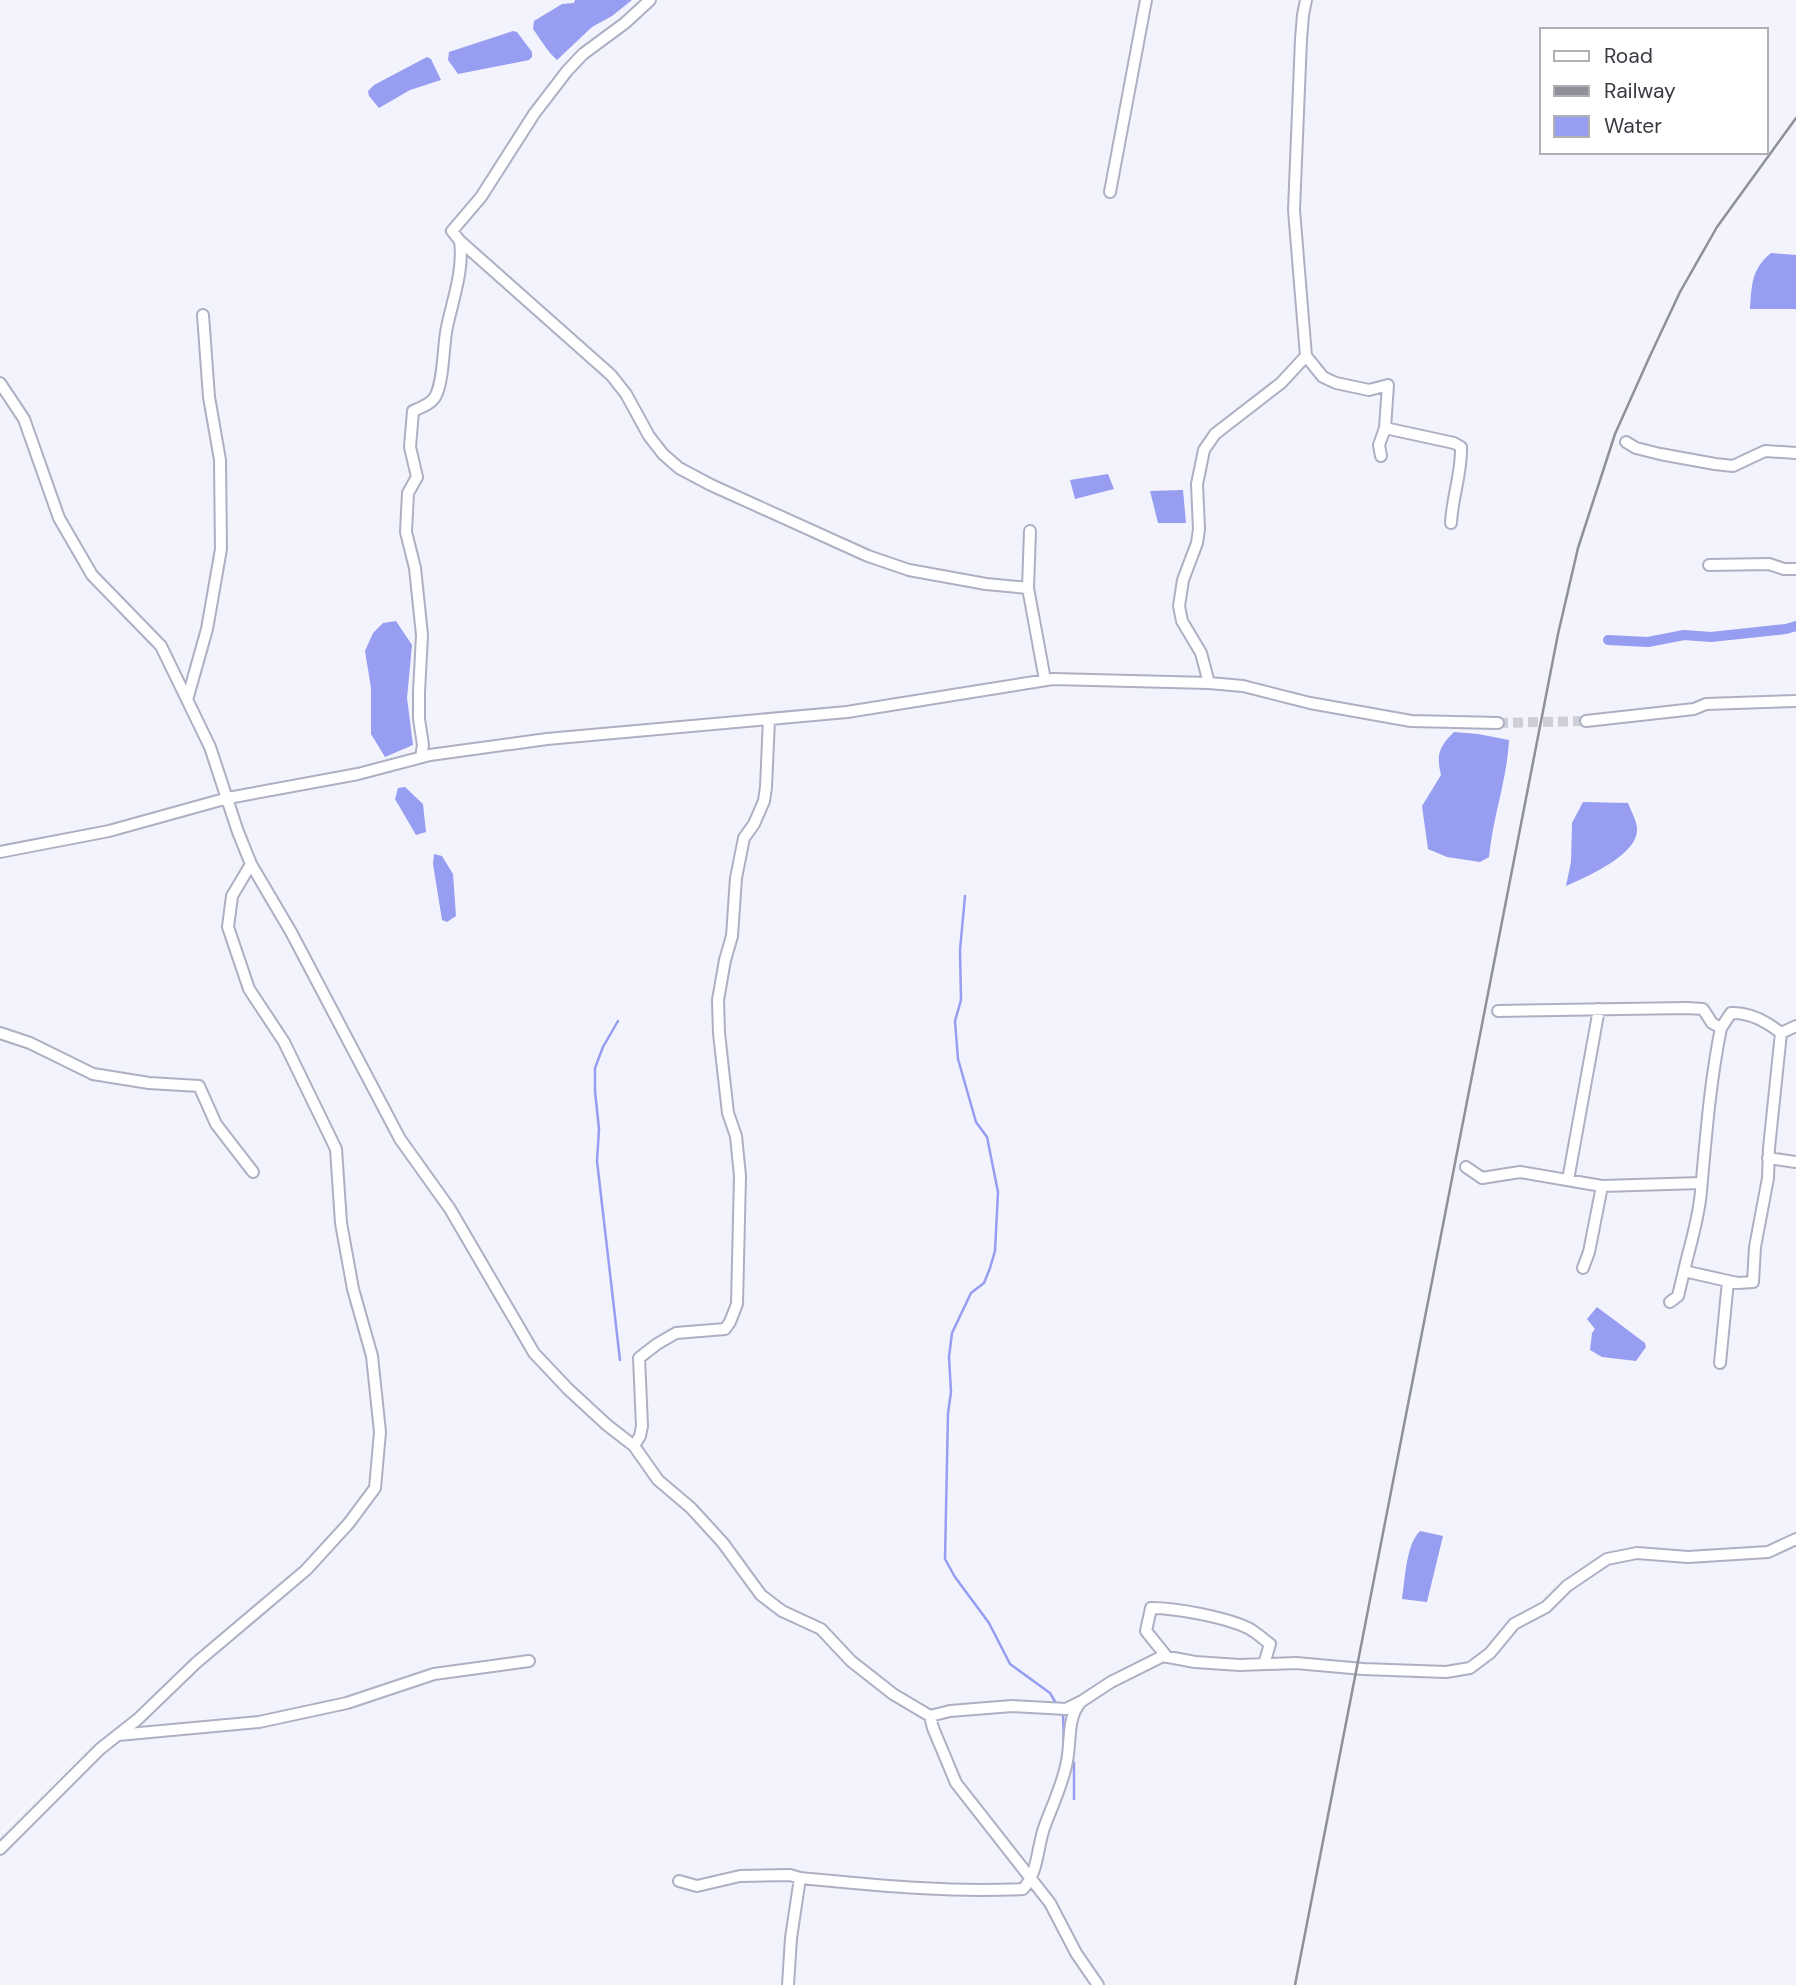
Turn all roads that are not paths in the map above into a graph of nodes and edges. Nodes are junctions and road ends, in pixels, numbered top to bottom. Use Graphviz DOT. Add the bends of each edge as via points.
graph roads {
  1 [pos="650,0"];
  2 [pos="1146,0"];
  3 [pos="1306,0"];
  4 [pos="1110,192"];
  5 [pos="460,241"];
  6 [pos="203,315"];
  7 [pos="1306,356"];
  8 [pos="0,383"];
  9 [pos="1385,428"];
  10 [pos="1626,442"];
  11 [pos="1796,453"];
  12 [pos="1381,456"];
  13 [pos="1451,523"];
  14 [pos="1030,531"];
  15 [pos="1709,565"];
  16 [pos="1796,569"];
  17 [pos="1028,588"];
  18 [pos="1045,680"];
  19 [pos="1209,683"];
  20 [pos="187,700"];
  21 [pos="1796,701"];
  22 [pos="769,719"];
  23 [pos="1586,721"];
  24 [pos="1497,723"];
  25 [pos="421,757"];
  26 [pos="228,798"];
  27 [pos="0,852"];
  28 [pos="251,864"];
  29 [pos="1599,1009"];
  30 [pos="1498,1011"];
  31 [pos="1796,1026"];
  32 [pos="1721,1028"];
  33 [pos="0,1033"];
  34 [pos="1781,1033"];
  35 [pos="1768,1158"];
  36 [pos="1796,1162"];
  37 [pos="1466,1167"];
  38 [pos="253,1172"];
  39 [pos="1568,1180"];
  40 [pos="1701,1183"];
  41 [pos="1602,1186"];
  42 [pos="1583,1268"];
  43 [pos="1684,1271"];
  44 [pos="1728,1281"];
  45 [pos="1670,1302"];
  46 [pos="1720,1363"];
  47 [pos="634,1446"];
  48 [pos="1796,1539"];
  49 [pos="1167,1657"];
  50 [pos="529,1661"];
  51 [pos="1264,1664"];
  52 [pos="1082,1700"];
  53 [pos="929,1716"];
  54 [pos="118,1735"];
  55 [pos="0,1849"];
  56 [pos="800,1878"];
  57 [pos="1032,1880"];
  58 [pos="679,1881"];
  59 [pos="788,1985"];
  60 [pos="1098,1985"];
  1 -- 5 [label="street" via="583,54 554,87 481,197 452,231"];
  2 -- 4 [label="street"];
  3 -- 7 [label="street" via="1294,211"];
  5 -- 17 [label="street" via="611,375 649,436 679,468 909,570"];
  5 -- 25 [label="street" via="438,387 435,398 413,411 410,447 417,477 408,492 406,532 422,635"];
  6 -- 20 [label="street" via="209,397 220,460 221,550 207,629"];
  7 -- 9 [label="street" via="1323,377 1336,383 1368,390 1388,385"];
  7 -- 19 [label="street" via="1281,383 1215,434 1204,450 1197,484 1197,543 1182,580 1179,606"];
  8 -- 20 [label="street" via="23,419 59,518 92,575 161,646"];
  9 -- 12 [label="street" via="1379,444"];
  9 -- 13 [label="street" via="1461,447"];
  10 -- 11 [label="street" via="1660,454 1733,466 1765,451"];
  14 -- 17 [label="street"];
  15 -- 16 [label="street" via="1769,564"];
  17 -- 18 [label="street"];
  18 -- 19 [label="street"];
  18 -- 22 [label="street" via="847,712"];
  19 -- 24 [label="street" via="1410,721"];
  20 -- 26 [label="street"];
  21 -- 23 [label="street" via="1706,704"];
  22 -- 25 [label="street" via="547,739"];
  22 -- 47 [label="street" via="764,801 744,838 719,1000 724,1080 738,1163 738,1297 734,1315 724,1329 676,1332 639,1358 642,1426"];
  25 -- 26 [label="street" via="358,774"];
  26 -- 27 [label="street" via="109,831"];
  26 -- 28 [label="street"];
  28 -- 47 [label="street" via="400,1139 450,1209 534,1353 568,1390"];
  28 -- 54 [label="street" via="232,896 228,927 250,989 284,1042 336,1149 353,1289 372,1356 380,1432 375,1488 306,1570"];
  29 -- 30 [label="street"];
  29 -- 32 [label="street" via="1703,1009"];
  29 -- 39 [label="street"];
  31 -- 34 [label="street"];
  32 -- 34 [label="street" via="1731,1013 1740,1013 1755,1016"];
  32 -- 40 [label="street"];
  33 -- 38 [label="street" via="93,1074 199,1086 216,1124"];
  34 -- 35 [label="street"];
  35 -- 36 [label="street"];
  35 -- 44 [label="street" via="1754,1282"];
  37 -- 39 [label="street" via="1482,1178 1520,1172"];
  39 -- 41 [label="street"];
  40 -- 41 [label="street"];
  40 -- 43 [label="street"];
  41 -- 42 [label="street"];
  43 -- 44 [label="street"];
  43 -- 45 [label="street" via="1678,1296"];
  44 -- 46 [label="street"];
  47 -- 53 [label="street" via="658,1480 723,1543 761,1595 782,1611 821,1629 851,1661"];
  48 -- 51 [label="street" via="1768,1552 1688,1557 1637,1553 1607,1559 1546,1607 1514,1625 1470,1668 1446,1672"];
  49 -- 51 [label="street"];
  49 -- 51 [label="street" via="1146,1631 1151,1608 1171,1608 1249,1628 1270,1644"];
  49 -- 52 [label="street"];
  50 -- 54 [label="street" via="434,1674 347,1703 259,1722"];
  52 -- 53 [label="street" via="1061,1708 1012,1706"];
  52 -- 57 [label="street" via="1071,1721 1068,1755"];
  53 -- 57 [label="street" via="956,1783"];
  54 -- 55 [label="street"];
  56 -- 57 [label="street" via="992,1891 1023,1889"];
  56 -- 58 [label="street" via="740,1876 697,1886"];
  56 -- 59 [label="street"];
  57 -- 60 [label="street"];
}
